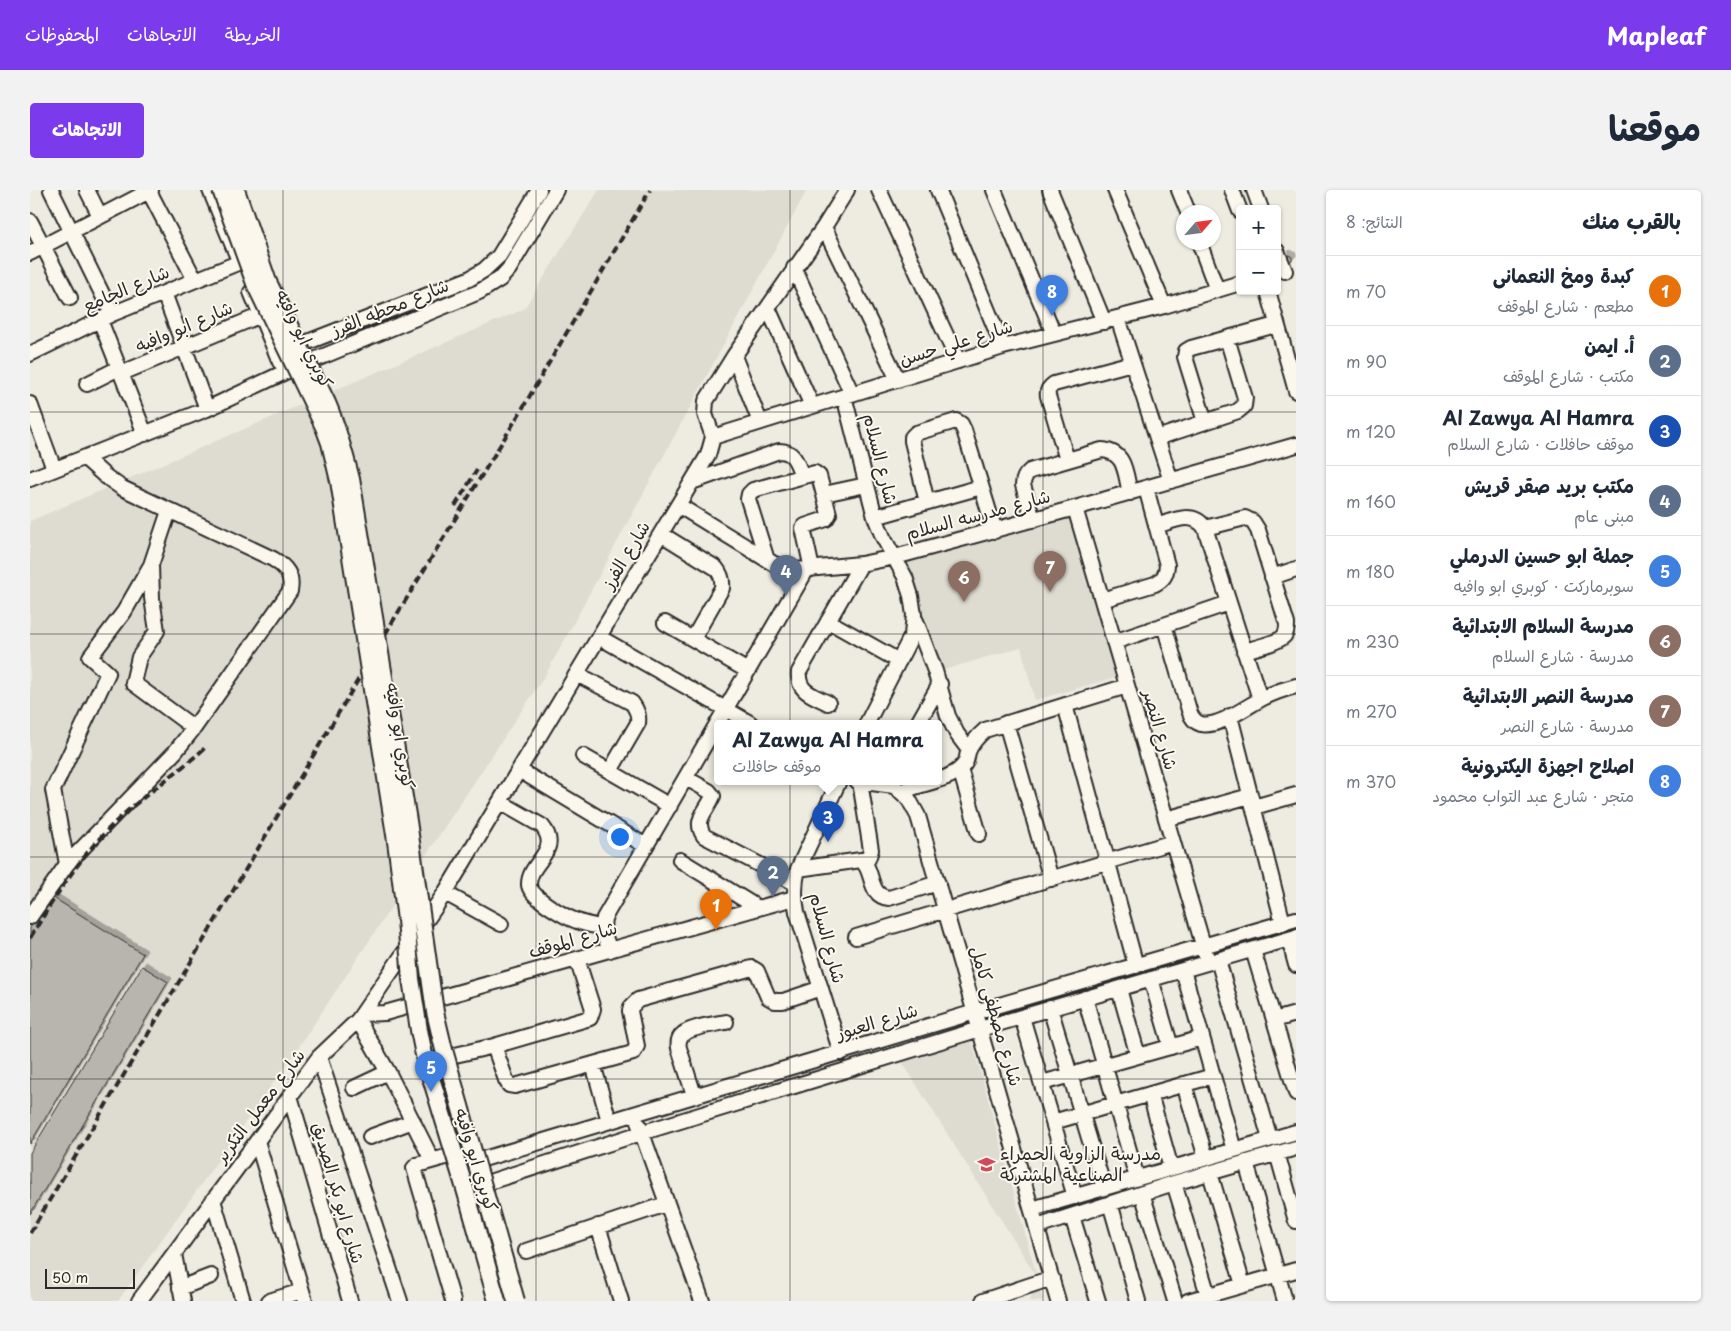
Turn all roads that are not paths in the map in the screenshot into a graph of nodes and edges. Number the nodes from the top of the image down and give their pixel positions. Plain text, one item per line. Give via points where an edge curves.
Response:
1 (51, 190) edge
2 (87, 190) edge
3 (150, 190) edge
4 (210, 190) edge
5 (222, 190) edge
6 (236, 190) edge
7 (539, 190) edge
8 (556, 190) edge
9 (847, 190) edge
10 (879, 190) edge
11 (938, 190) edge
12 (994, 190) edge
13 (1050, 190) edge
14 (1115, 190) edge
15 (1179, 190) edge
16 (1232, 190) edge
17 (1254, 190) edge
18 (129, 195) edge
19 (1185, 205) edge
20 (1238, 205) edge
21 (1260, 205) edge
22 (100, 216) junction
23 (30, 221) edge
24 (824, 227) junction
25 (72, 232) junction
26 (43, 246) junction
27 (1202, 250) edge
28 (30, 253) edge
29 (240, 262) junction
30 (794, 268) junction
31 (195, 280) junction
32 (1236, 284) edge
33 (1217, 290) junction
34 (164, 293) junction
35 (1269, 295) edge
36 (425, 296) junction
37 (70, 298) dead end
38 (1164, 306) junction
39 (768, 308) junction
40 (431, 312) junction
41 (261, 315) junction
42 (106, 317) junction
43 (1118, 318) junction
44 (1104, 322) junction
45 (1276, 325) junction
46 (1054, 334) junction
47 (1228, 338) junction
48 (1003, 347) junction
49 (185, 348) junction
50 (30, 354) edge
51 (276, 354) junction
52 (734, 356) junction
53 (958, 361) junction
54 (1132, 363) junction
55 (120, 370) junction
56 (285, 372) junction
57 (898, 380) junction
58 (87, 384) dead end
59 (1296, 391) edge
60 (848, 395) junction
61 (30, 404) edge
62 (812, 406) junction
63 (207, 409) junction
64 (760, 422) junction
65 (1205, 422) junction
66 (145, 434) junction
67 (713, 437) junction
68 (1157, 438) junction
69 (1296, 445) edge
70 (85, 458) junction
71 (1067, 460) junction
72 (54, 469) junction
73 (802, 476) junction
74 (30, 479) edge
75 (1171, 481) junction
76 (692, 482) junction
77 (866, 485) junction
78 (981, 487) junction
79 (1146, 488) junction
80 (1130, 493) junction
81 (824, 494) junction
82 (928, 502) junction
83 (678, 505) junction
84 (1075, 508) junction
85 (169, 511) junction
86 (875, 517) junction
87 (1033, 520) junction
88 (1156, 526) junction
89 (1205, 528) junction
90 (994, 531) junction
91 (661, 534) junction
92 (895, 557) junction
93 (767, 560) junction
94 (861, 564) junction
95 (151, 565) junction
96 (809, 569) junction
97 (1296, 569) edge
98 (1272, 576) junction
99 (1102, 600) junction
100 (1229, 603) junction
101 (914, 615) junction
102 (828, 621) junction
103 (665, 623) dead end
104 (1164, 625) junction
105 (599, 637) junction
106 (693, 639) junction
107 (1114, 642) junction
108 (1244, 651) junction
109 (899, 662) junction
110 (748, 671) junction
111 (577, 674) junction
112 (940, 684) junction
113 (1127, 686) junction
114 (1296, 686) edge
115 (1260, 699) junction
116 (828, 703) dead end
117 (1065, 705) junction
118 (726, 709) junction
119 (1230, 716) junction
120 (720, 720) edge
121 (745, 720) edge
122 (870, 720) edge
123 (920, 720) edge
124 (1006, 724) junction
125 (194, 728) junction
126 (714, 730) edge
127 (969, 750) junction
128 (583, 756) dead end
129 (960, 769) junction
130 (519, 770) junction
131 (610, 771) junction
132 (686, 778) junction
133 (942, 778) edge
134 (836, 785) edge
135 (860, 785) edge
136 (891, 785) edge
137 (920, 785) edge
138 (901, 791) junction
139 (1296, 795) edge
140 (500, 802) junction
141 (1252, 802) junction
142 (670, 806) junction
143 (1166, 820) junction
144 (979, 834) dead end
145 (1173, 842) junction
146 (646, 846) junction
147 (680, 860) dead end
148 (864, 862) junction
149 (1108, 862) junction
150 (67, 864) junction
151 (798, 869) junction
152 (1051, 879) junction
153 (794, 883) junction
154 (938, 883) junction
155 (445, 893) junction
156 (794, 898) junction
157 (758, 908) junction
158 (946, 910) junction
159 (30, 917) edge
160 (1290, 921) edge
161 (502, 924) dead end
162 (603, 928) junction
163 (414, 937) junction
164 (856, 937) dead end
165 (1292, 938) edge
166 (1204, 946) junction
167 (610, 950) junction
168 (1253, 950) junction
169 (577, 959) junction
170 (1213, 962) junction
171 (1296, 965) edge
172 (1136, 966) junction
173 (1183, 970) junction
174 (1151, 979) junction
175 (821, 988) junction
176 (1119, 989) junction
177 (1085, 998) junction
178 (424, 1002) junction
179 (1050, 1008) junction
180 (975, 1012) junction
181 (1296, 1014) edge
182 (360, 1017) junction
183 (1022, 1017) junction
184 (1274, 1020) junction
185 (726, 1022) dead end
186 (980, 1029) junction
187 (1202, 1038) junction
188 (494, 1046) junction
189 (1171, 1047) junction
190 (841, 1053) junction
191 (1290, 1053) edge
192 (1138, 1056) junction
193 (319, 1057) junction
194 (438, 1059) junction
195 (594, 1064) junction
196 (1105, 1065) junction
197 (388, 1072) junction
198 (1070, 1075) junction
199 (1213, 1076) junction
200 (1042, 1083) junction
201 (1184, 1084) junction
202 (354, 1088) dead end
203 (1296, 1093) edge
204 (1150, 1094) junction
205 (694, 1095) junction
206 (290, 1096) junction
207 (1116, 1104) junction
208 (634, 1113) junction
209 (1082, 1114) junction
210 (413, 1121) junction
211 (609, 1121) junction
212 (1053, 1122) junction
213 (1296, 1132) edge
214 (641, 1133) junction
215 (370, 1137) dead end
216 (1270, 1139) junction
217 (257, 1141) junction
218 (1296, 1148) edge
219 (1234, 1150) junction
220 (1277, 1154) junction
221 (468, 1157) junction
222 (1206, 1158) junction
223 (432, 1160) junction
224 (1246, 1162) junction
225 (1171, 1168) junction
226 (1210, 1172) junction
227 (1137, 1178) junction
228 (1174, 1183) junction
229 (477, 1186) junction
230 (1104, 1188) junction
231 (1142, 1193) junction
232 (1075, 1197) junction
233 (213, 1200) junction
234 (1110, 1203) junction
235 (666, 1204) junction
236 (1032, 1209) junction
237 (1072, 1216) junction
238 (1296, 1221) edge
239 (598, 1226) junction
240 (1037, 1227) junction
241 (526, 1251) dead end
242 (174, 1254) junction
243 (1296, 1270) edge
244 (211, 1276) dead end
245 (1277, 1276) junction
246 (1052, 1278) junction
247 (1243, 1285) junction
248 (182, 1294) edge
249 (304, 1296) edge
250 (1208, 1296) junction
251 (139, 1301) edge
252 (243, 1301) edge
253 (269, 1301) edge
254 (350, 1301) edge
255 (400, 1301) edge
256 (453, 1301) edge
257 (497, 1301) edge
258 (508, 1301) edge
259 (516, 1301) edge
260 (621, 1301) edge
261 (702, 1301) edge
262 (983, 1301) edge
263 (1058, 1301) edge
264 (1098, 1301) edge
265 (1138, 1301) edge
266 (1175, 1301) edge
267 (1188, 1301) edge
268 (1284, 1301) edge

1 - 25 street
2 - 22 street
3 - 18 street
3 - 31 street
4 - 29 street
5 - 257 main road, كوبري ابو وافيه, bridge via 256,286 324,427 336,468 396,841 419,1030
6 - 259 main road, كوبري ابو وافيه, bridge via 268,282 335,422 351,479 408,821 435,1012
7 - 36 street, شارع محطه الفرز via 506,247 493,262 469,279
8 - 40 street, شارع محطه الفرز via 500,279 479,292
9 - 24 street
10 - 53 street
11 - 48 street
12 - 46 street
13 - 44 street
14 - 38 street
15 - 19 street
16 - 20 street
17 - 21 street
18 - 22 street
22 - 25 street
23 - 26 street
24 - 30 street
24 - 57 street
25 - 26 street
25 - 42 street
26 - 28 street
26 - 37 street
27 - 33 street
29 - 31 street, شارع الجامع
29 - 41 street
30 - 39 street
30 - 60 street, شارع السلام
31 - 34 street, شارع الجامع
32 - 33 street, شارع علي حسن
33 - 38 street, شارع علي حسن
34 - 42 street, شارع الجامع
34 - 49 street
35 - 45 street
36 - 40 street
36 - 51 street, شارع محطه الفرز
38 - 43 street, شارع علي حسن
39 - 52 street
39 - 62 street
40 - 56 street, شارع محطه الفرز
41 - 49 street, شارع ابو وافيه
41 - 51 street
42 - 50 street, شارع الجامع
42 - 55 street
43 - 44 street, شارع علي حسن
43 - 54 street
44 - 46 street, شارع علي حسن
45 - 47 street
45 - 59 street
46 - 48 street, شارع علي حسن
47 - 65 street via 1246,402 1238,411
47 - 65 street via 1188,349 1185,354
48 - 53 street, شارع علي حسن
49 - 55 street, شارع ابو وافيه
49 - 63 street
51 - 56 street
52 - 64 street
52 - 67 street via 706,401 705,414
53 - 57 street, شارع علي حسن
54 - 68 street
54 - 71 street via 1050,387 1048,396
55 - 58 street, شارع ابو وافيه
55 - 66 street
56 - 63 street, شارع محطه الفرز
57 - 60 street, شارع علي حسن
60 - 62 street, شارع علي حسن
60 - 77 street, شارع السلام
61 - 72 street
62 - 64 street, شارع علي حسن
63 - 66 street, شارع محطه الفرز
64 - 67 street, شارع علي حسن
65 - 68 street
66 - 70 street, شارع محطه الفرز
67 - 76 street, شارع الفرز via 708,455
68 - 75 street
69 - 75 street, شارع مدرسه السلام
70 - 72 street, شارع محطه الفرز
70 - 85 street via 122,488
71 - 80 street via 1110,450 1123,463
71 - 87 street via 1026,474 1023,486
72 - 74 street, شارع محطه الفرز
73 - 76 street via 796,458 780,451
73 - 81 street via 817,474
73 - 93 street via 753,490 749,494
75 - 79 street, شارع مدرسه السلام
76 - 83 street, شارع الفرز
77 - 81 street
77 - 86 street, شارع السلام
78 - 82 street
78 - 82 street via 964,430 961,424 951,422 912,437
78 - 90 street
79 - 80 street, شارع مدرسه السلام
79 - 88 street
80 - 84 street, شارع مدرسه السلام
81 - 96 street via 828,517 803,528
82 - 86 street
83 - 91 street, شارع الفرز
83 - 93 street, شارع مدرسه السلام
84 - 87 street, شارع مدرسه السلام
84 - 99 street, شارع النصر
85 - 95 street
85 - 125 street via 273,558 290,574 290,591
86 - 92 street, شارع السلام
87 - 90 street, شارع مدرسه السلام
88 - 89 street via 1188,517 1195,518
88 - 99 street via 1167,565 1162,580
89 - 98 street via 1245,518 1253,522
89 - 100 street
90 - 92 street, شارع مدرسه السلام
91 - 105 street, شارع الفرز
91 - 106 street via 716,568 723,580 722,588
92 - 94 street, شارع مدرسه السلام
92 - 101 street, شارع السلام via 905,577
93 - 96 street, شارع مدرسه السلام via 784,568
94 - 96 street, شارع مدرسه السلام
94 - 102 street
95 - 125 street via 157,631 139,657 133,683
95 - 150 street via 124,612 90,657 108,673 53,790
96 - 110 street
97 - 98 street
98 - 108 street via 1287,630 1278,640
99 - 107 street, شارع النصر
100 - 104 street
100 - 108 street
101 - 109 street, شارع السلام via 912,635
101 - 112 street
102 - 109 street
102 - 116 street via 799,672 798,680 802,688
103 - 106 street
104 - 107 street
104 - 119 street via 1192,718 1199,724 1208,724
105 - 111 street, شارع الفرز
105 - 118 street
106 - 110 street
107 - 113 street, شارع النصر
108 - 115 street
109 - 122 street, شارع السلام
110 - 118 street
111 - 130 street, شارع الفرز
111 - 131 street via 632,703 639,716
112 - 123 street
112 - 127 street via 948,716
113 - 117 street
113 - 143 street, شارع النصر
114 - 115 street
115 - 119 street
117 - 124 street
117 - 149 street
118 - 120 street
118 - 121 street
119 - 141 street
124 - 127 street via 985,730
124 - 152 street
125 - 150 street
126 - 132 street
127 - 129 street via 966,763
128 - 131 street
129 - 133 street
129 - 144 street
130 - 140 street, شارع الفرز
130 - 146 street
131 - 142 street
132 - 142 street
132 - 153 street via 713,796 699,820 704,836
134 - 151 street, شارع السلام
135 - 148 street via 871,850
136 - 138 street
137 - 138 street
138 - 154 street, شارع مصطفى كامل via 918,816
139 - 141 street
140 - 155 street, شارع الفرز
140 - 162 street via 547,832 549,846 530,877 531,892 574,920
141 - 143 street
141 - 160 street
142 - 146 street
143 - 145 street, شارع النصر
145 - 149 street
145 - 166 street, شارع النصر
146 - 162 street via 604,918
147 - 157 street
148 - 151 street via 857,859
148 - 154 street via 874,889 884,897
149 - 152 street
149 - 172 street
150 - 159 street
151 - 153 street, شارع السلام
152 - 158 street
153 - 156 street, شارع السلام
154 - 158 street, شارع مصطفى كامل
155 - 161 street
155 - 163 street, شارع الفرز
156 - 157 street, شارع الموقف
156 - 175 street, شارع السلام
157 - 167 street, شارع الموقف
158 - 164 street
158 - 180 street, شارع مصطفى كامل
160 - 166 street, شارع العبور
162 - 167 street
163 - 178 main road
163 - 182 street, شارع معمل التكرير
165 - 168 street
165 - 171 street
166 - 170 street, شارع النصر
166 - 172 street, شارع العبور
167 - 169 street, شارع الموقف
168 - 170 street
168 - 184 street
169 - 178 street, شارع الموقف
169 - 188 street via 593,1009 590,1018
170 - 173 street
170 - 216 street, شارع النصر
172 - 180 street, شارع العبور
173 - 174 street
173 - 187 street
174 - 176 street
174 - 189 street
175 - 190 street, شارع السلام
175 - 195 street via 775,1001 768,997 758,971 752,968 638,1000 630,1011 636,1050 630,1055
176 - 177 street
176 - 192 street
177 - 179 street
177 - 196 street
178 - 182 street, شارع الموقف
178 - 194 main road
179 - 183 street
179 - 198 street
180 - 186 street, شارع مصطفى كامل
180 - 190 street, شارع العبور
181 - 184 street
182 - 193 street, شارع معمل التكرير
182 - 197 street
183 - 186 street
183 - 200 street
184 - 191 street
185 - 205 street via 688,1030 678,1041
186 - 214 street
186 - 236 street, شارع مصطفى كامل
187 - 189 street
187 - 199 street
188 - 194 street
188 - 195 street via 509,1085
189 - 192 street
190 - 205 street, شارع العبور
191 - 203 street
192 - 196 street
193 - 206 street, شارع معمل التكرير
193 - 255 street
194 - 221 main road
195 - 211 street
196 - 198 street
196 - 207 street
197 - 202 street
197 - 210 street
198 - 200 street
198 - 209 street
199 - 201 street
199 - 219 street
200 - 212 street
201 - 204 street
201 - 222 street
204 - 207 street
204 - 225 street
205 - 208 street, شارع العبور
206 - 217 street, شارع معمل التكرير
206 - 254 street, شارع ابو بكر الصديق
207 - 209 street
207 - 227 street
208 - 211 street, شارع العبور
208 - 214 street
209 - 212 street
209 - 230 street
210 - 215 street
210 - 223 street
211 - 221 street, شارع العبور
212 - 232 street
213 - 216 street
214 - 229 street
214 - 235 street
216 - 219 street
217 - 233 street, شارع معمل التكرير
217 - 249 street
218 - 220 street
219 - 222 street
220 - 224 street
220 - 238 street
221 - 223 street, شارع العبور
221 - 229 main road
222 - 225 street
223 - 256 street via 416,1165 415,1170
224 - 226 street
224 - 245 street
225 - 227 street
226 - 228 street
226 - 247 street
227 - 230 street
228 - 231 street
228 - 250 street
229 - 258 main road
230 - 232 street
231 - 234 street
231 - 266 street
232 - 236 street
233 - 242 street, شارع معمل التكرير
233 - 252 street
234 - 237 street
234 - 265 street
235 - 239 street
235 - 261 street
236 - 240 street, شارع مصطفى كامل
237 - 240 street
237 - 264 street
239 - 241 street
239 - 260 street
240 - 246 street, شارع مصطفى كامل
242 - 248 street
242 - 251 street, شارع معمل التكرير
243 - 245 street
244 - 248 street
245 - 247 street
245 - 268 street
246 - 262 street
246 - 263 street, شارع مصطفى كامل
247 - 250 street
249 - 253 street
250 - 267 street

